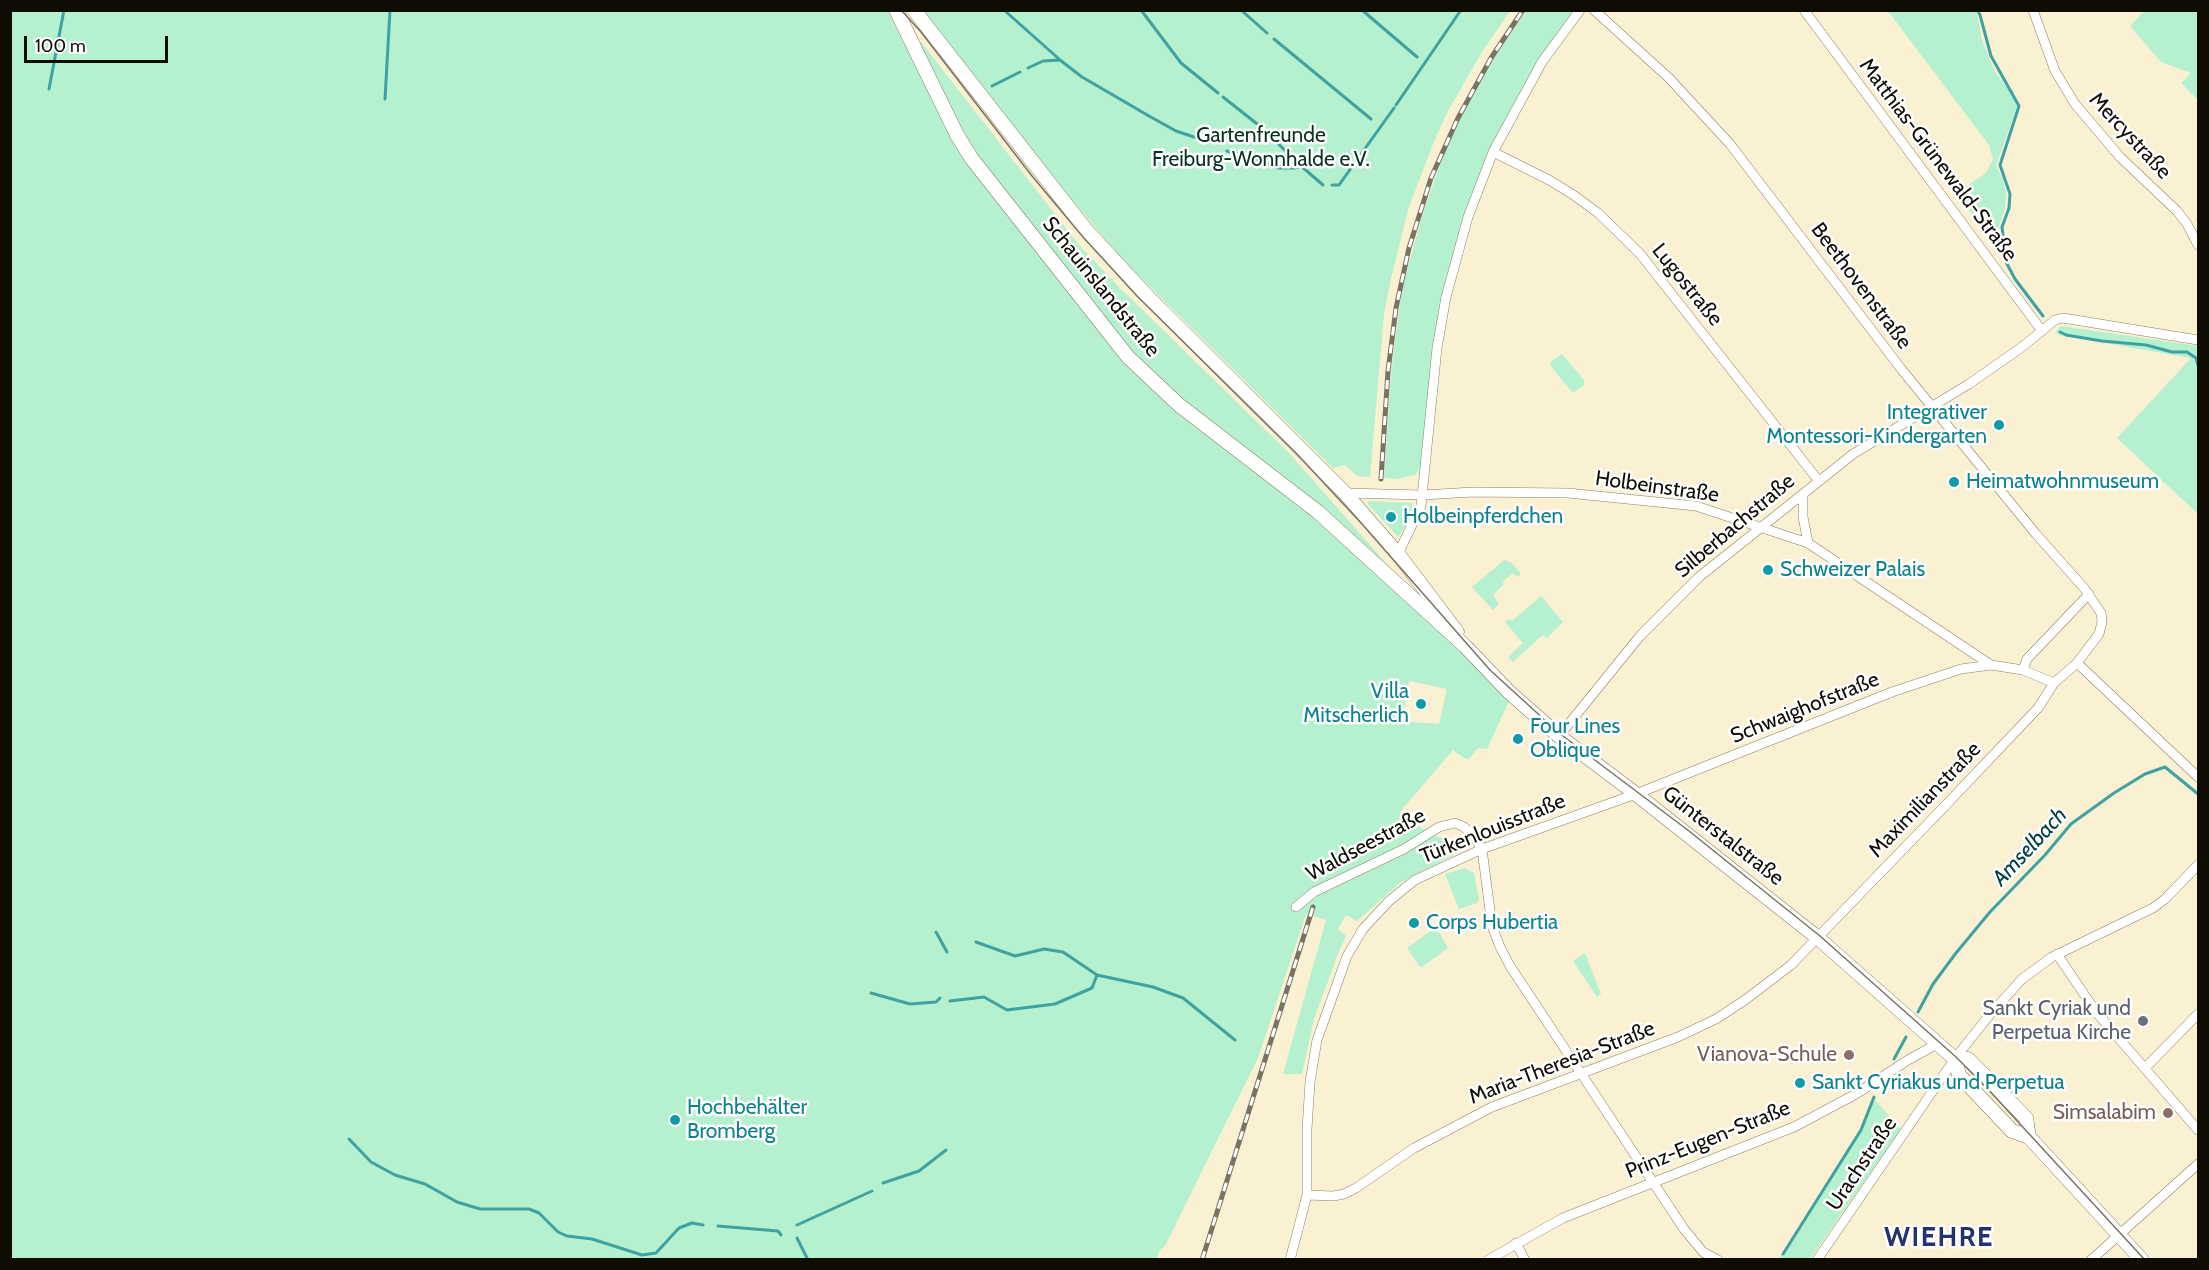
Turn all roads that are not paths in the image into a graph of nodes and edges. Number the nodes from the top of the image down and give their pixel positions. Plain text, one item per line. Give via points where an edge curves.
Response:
1 (896, 10) edge
2 (914, 10) edge
3 (1580, 10) edge
4 (1594, 10) edge
5 (1804, 10) edge
6 (2034, 10) edge
7 (936, 38) junction
8 (911, 42) junction
9 (1493, 152) junction
10 (2199, 245) edge
11 (2044, 329) junction
12 (2199, 340) edge
13 (1932, 406) junction
14 (1818, 480) junction
15 (1345, 493) junction
16 (1803, 494) junction
17 (1423, 495) junction
18 (1761, 527) junction
19 (1809, 543) junction
20 (1398, 554) junction
21 (2089, 594) junction
22 (1420, 606) joint
23 (1465, 646) junction
24 (2078, 663) junction
25 (1991, 665) junction
26 (2024, 670) junction
27 (2054, 683) junction
28 (1559, 736) junction
29 (2199, 777) edge
30 (1636, 794) junction
31 (1482, 849) junction
32 (2199, 865) edge
33 (1296, 907) dead end
34 (1818, 938) junction
35 (2057, 954) junction
36 (2199, 1014) edge
37 (1937, 1044) junction
38 (1955, 1059) junction
39 (2145, 1068) junction
40 (1580, 1073) junction
41 (2199, 1130) edge
42 (2199, 1164) edge
43 (1653, 1182) junction
44 (1307, 1195) junction
45 (2118, 1234) junction
46 (1516, 1243) junction
47 (1290, 1260) edge
48 (1488, 1260) edge
49 (1525, 1260) edge
50 (1718, 1260) edge
51 (1818, 1260) edge
52 (2091, 1260) edge
53 (2142, 1260) edge

1 - 8 main road, Schauinslandstraße
2 - 7 main road, Schauinslandstraße
3 - 9 street via 1542,62
4 - 13 street, Beethovenstraße via 1662,71 1715,126
5 - 11 street, Matthias-Grünewald-Straße
6 - 10 street, Mercystraße via 2055,71 2075,104 2120,157 2177,211
7 - 8 main road via 921,33
7 - 15 main road, Schauinslandstraße via 1088,231 1149,298
8 - 22 main road, Schauinslandstraße via 972,159 1128,357 1179,405 1318,512
9 - 14 street, Lugostraße via 1575,196 1641,255
9 - 17 street via 1468,217 1446,297 1437,348
11 - 12 street, Silberbachstraße via 2063,318
11 - 13 street, Silberbachstraße
13 - 14 street, Silberbachstraße
13 - 21 street, Beethovenstraße
14 - 16 street, Silberbachstraße
15 - 17 street, Holbeinstraße
15 - 20 main road, Günterstalstraße
16 - 18 street, Silberbachstraße
16 - 19 street
17 - 18 street, Holbeinstraße via 1601,495 1696,506
17 - 20 street
18 - 19 street, Holbeinstraße
18 - 28 street, Silberbachstraße via 1699,577 1640,636
19 - 25 street, Holbeinstraße
20 - 23 main road, Günterstalstraße
21 - 24 street, Beethovenstraße via 2102,622 2095,641
21 - 26 street via 2027,659
22 - 23 main road, Günterstalstraße
23 - 28 main road, Günterstalstraße
24 - 27 street, Maximilianstraße
24 - 29 street
25 - 26 street, Holbeinstraße
25 - 30 street, Schwaighofstraße via 1961,669 1892,692
26 - 27 street, Holbeinstraße
27 - 34 street, Maximilianstraße via 2038,708
28 - 30 main road, Günterstalstraße
30 - 31 street, Türkenlouisstraße
30 - 34 main road, Günterstalstraße
31 - 33 street, Waldseestraße via 1464,827 1447,824 1314,892
31 - 40 street via 1492,926 1500,947
31 - 44 street, Türkenlouisstraße via 1404,889 1374,916 1351,950 1317,1040 1310,1082
32 - 35 street, Urachstraße via 2153,908
34 - 37 main road, Günterstalstraße
34 - 40 street, Maria-Theresia-Straße via 1791,965 1716,1019
35 - 38 street, Urachstraße via 2022,979
35 - 39 street via 2096,1012
36 - 39 street
37 - 38 main road, Günterstalstraße
37 - 43 street, Prinz-Eugen-Straße via 1802,1123
38 - 45 main road, Günterstalstraße via 1968,1059 2026,1118 2029,1137
38 - 51 street, Urachstraße
39 - 41 street
40 - 43 street
40 - 44 street, Maria-Theresia-Straße via 1492,1107 1414,1148 1344,1194
42 - 45 street
43 - 46 street, Prinz-Eugen-Straße via 1563,1218
43 - 50 street via 1693,1241
44 - 47 street, Türkenlouisstraße
45 - 52 street
45 - 53 main road, Günterstalstraße
46 - 48 street, Prinz-Eugen-Straße
46 - 49 street

